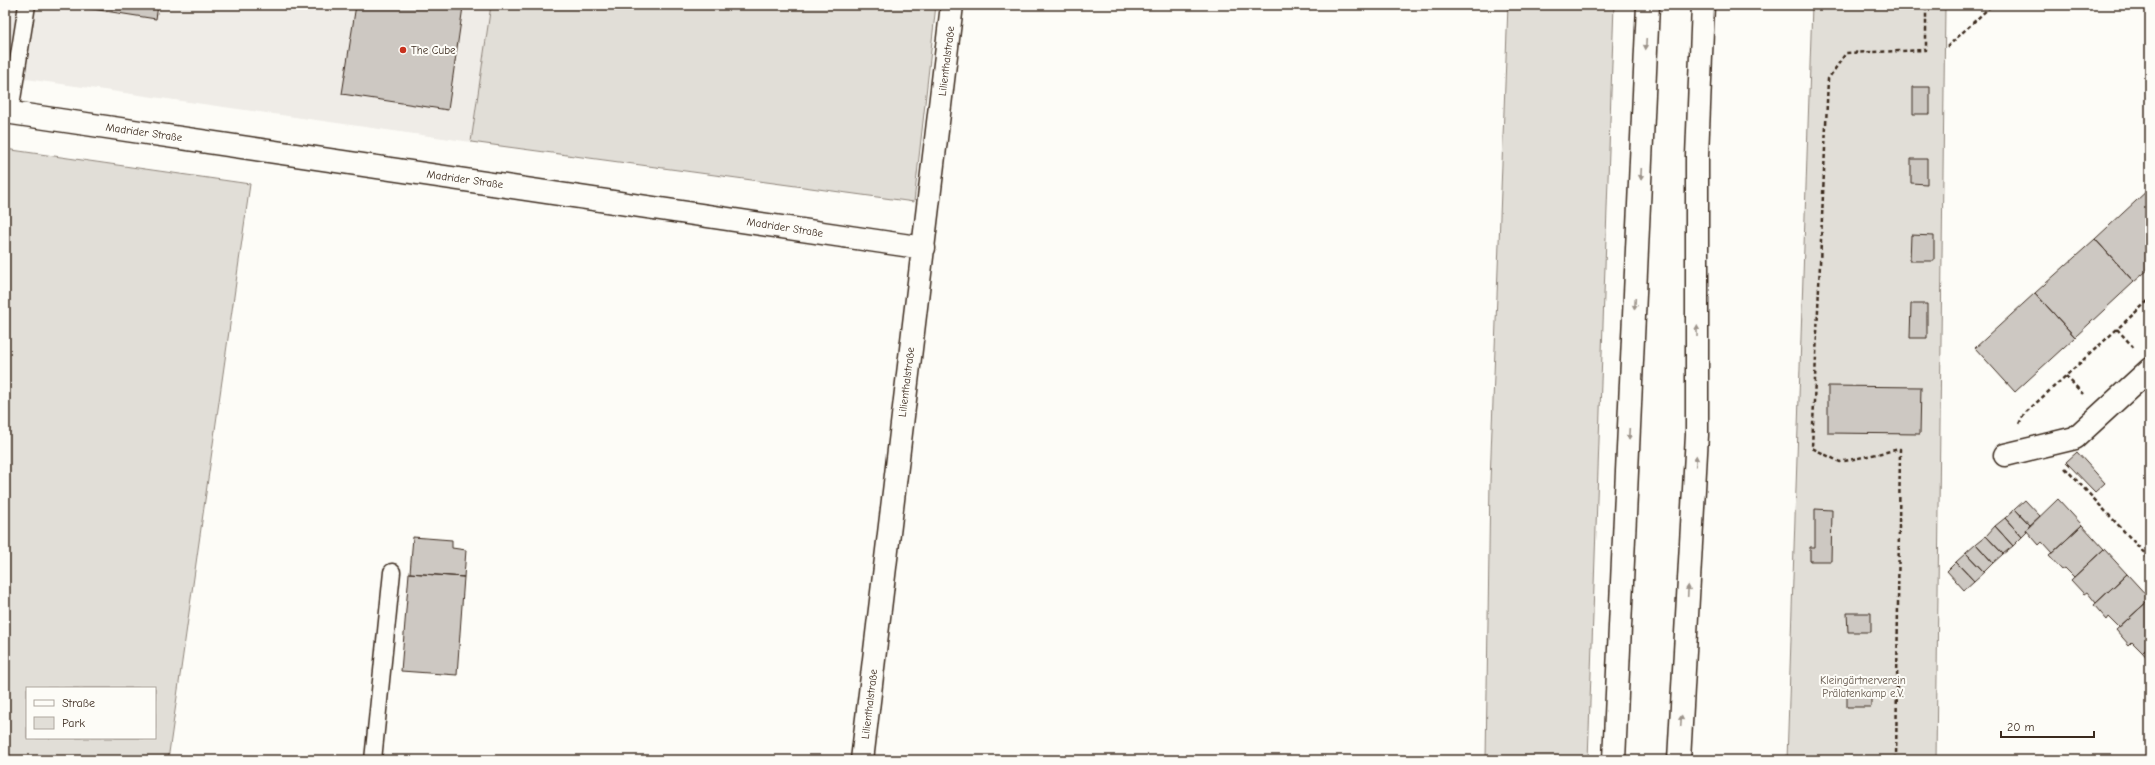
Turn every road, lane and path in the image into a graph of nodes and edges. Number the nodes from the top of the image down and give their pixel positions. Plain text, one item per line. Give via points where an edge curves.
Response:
1 (27, 5) edge
2 (952, 5) edge
3 (1648, 5) edge
4 (1704, 5) edge
5 (1926, 5) edge
6 (1992, 5) edge
7 (1947, 47) dead end
8 (8, 112) edge
9 (924, 248) junction
10 (2150, 299) edge
11 (2150, 369) edge
12 (2051, 444) junction
13 (2005, 455) joint
14 (2150, 559) edge
15 (392, 572) dead end
16 (373, 760) edge
17 (862, 760) edge
18 (1614, 760) edge
19 (1679, 760) edge
20 (1896, 760) edge

1 - 8 lane
2 - 9 main road, Lilienthalstraße
3 -> 18 main road
19 -> 4 main road via 1697,435 1698,156
5 - 20 path via 1926,50 1846,53 1828,79 1812,448 1840,462 1900,449
6 - 7 path
8 - 9 main road, Madrider Straße
9 - 17 main road, Lilienthalstraße
10 - 13 path via 2024,414
11 - 12 main road via 2075,438
12 - 13 main road
12 - 14 path via 2062,465
15 - 16 lane

